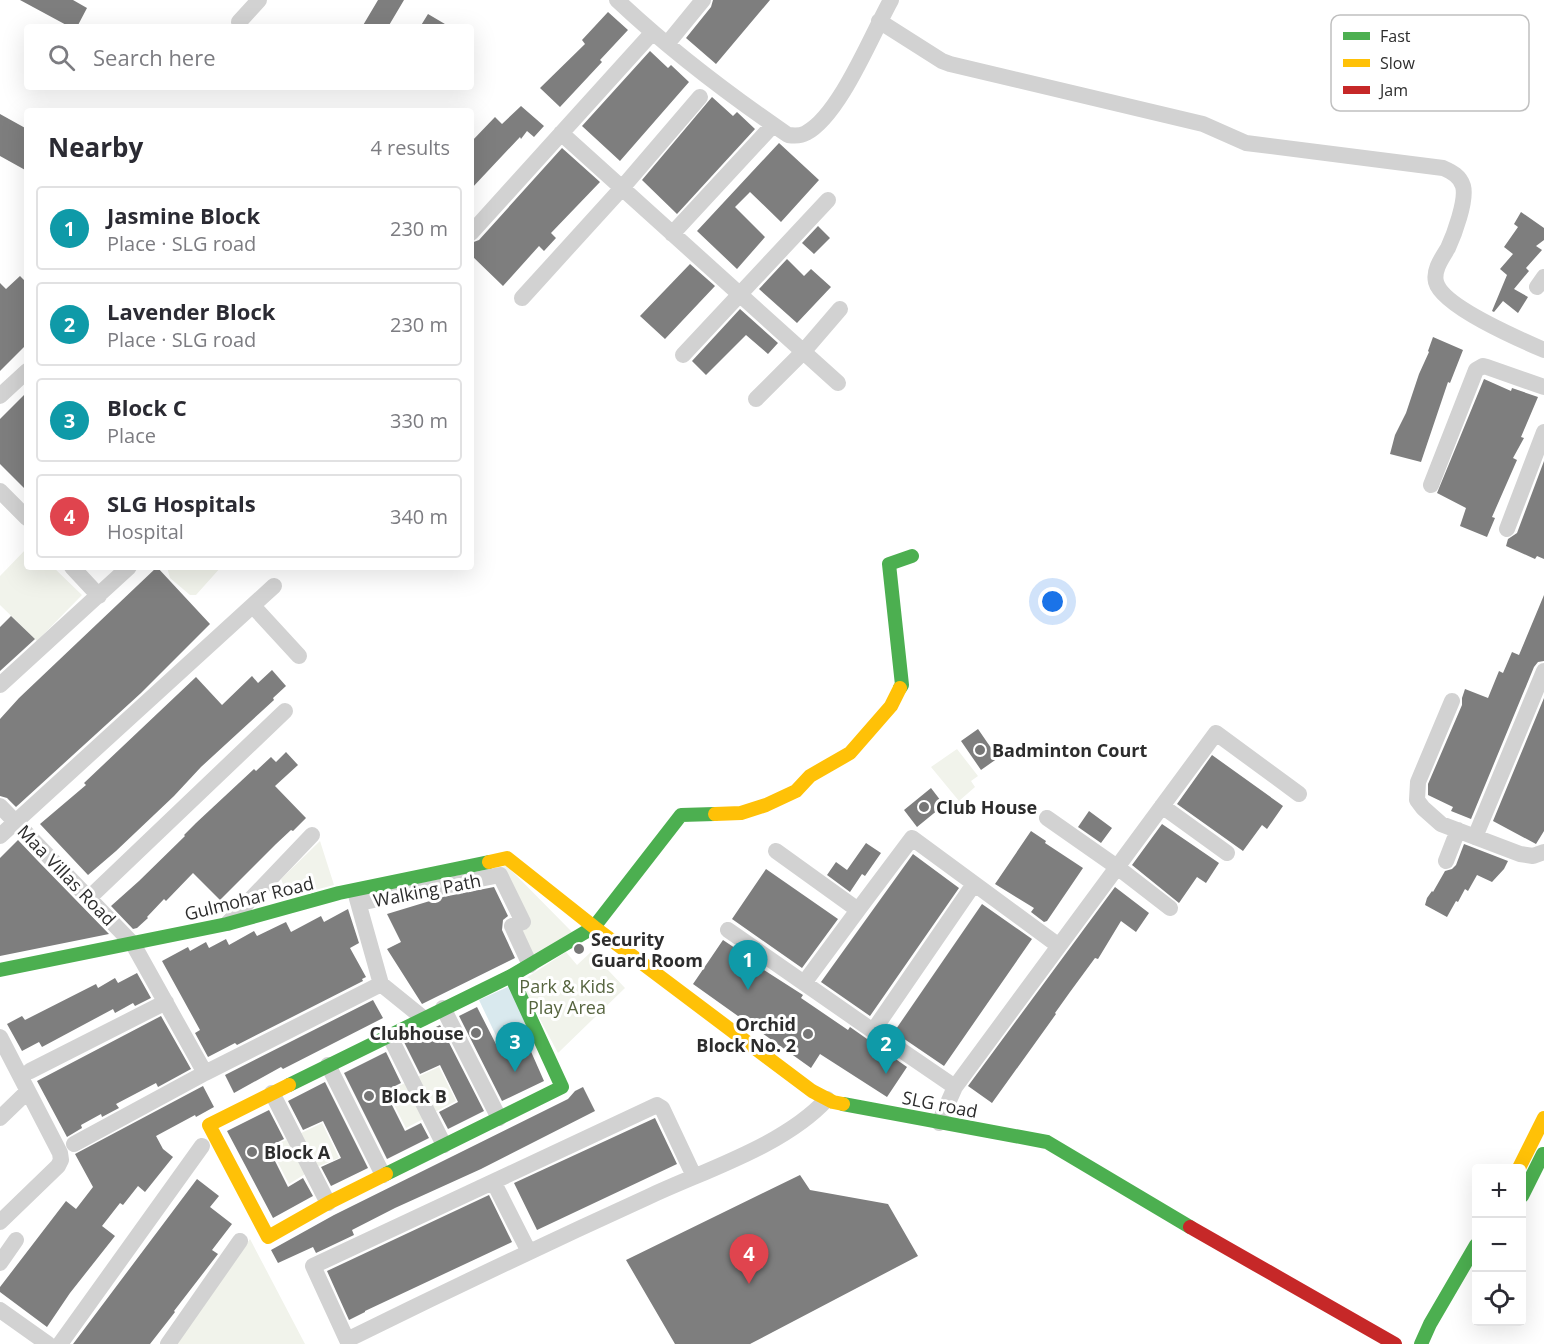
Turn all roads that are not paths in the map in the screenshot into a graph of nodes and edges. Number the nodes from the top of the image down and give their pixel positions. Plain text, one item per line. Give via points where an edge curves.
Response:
1 (259, 0) edge
2 (616, 0) edge
3 (703, 0) edge
4 (891, 0) edge
5 (879, 21) junction
6 (239, 22) dead end
7 (652, 33) junction
8 (667, 44) junction
9 (700, 97) dead end
10 (773, 125) junction
11 (561, 133) junction
12 (622, 188) junction
13 (828, 200) dead end
14 (474, 230) edge
15 (672, 234) junction
16 (740, 295) junction
17 (522, 298) dead end
18 (840, 309) dead end
19 (1544, 350) edge
20 (803, 352) junction
21 (683, 355) dead end
22 (24, 374) edge
23 (838, 383) dead end
24 (1544, 387) edge
25 (0, 396) edge
26 (756, 399) dead end
27 (1544, 432) edge
28 (1431, 485) dead end
29 (0, 491) edge
30 (24, 515) edge
31 (1507, 529) dead end
32 (912, 556) dead end
33 (75, 570) edge
34 (126, 570) edge
35 (274, 586) dead end
36 (99, 596) junction
37 (253, 606) junction
38 (298, 656) dead end
39 (1544, 671) edge
40 (0, 685) edge
41 (1452, 701) dead end
42 (285, 711) dead end
43 (1299, 794) dead end
44 (0, 806) edge
45 (1162, 806) junction
46 (19, 817) junction
47 (1047, 818) dead end
48 (1458, 830) junction
49 (312, 835) dead end
50 (0, 836) edge
51 (1475, 837) junction
52 (776, 852) dead end
53 (1544, 852) edge
54 (1227, 853) dead end
55 (507, 858) joint
56 (1446, 861) dead end
57 (1117, 867) junction
58 (974, 884) junction
59 (357, 897) junction
60 (89, 898) junction
61 (1170, 908) dead end
62 (858, 910) junction
63 (227, 924) junction
64 (594, 927) junction
65 (728, 930) dead end
66 (133, 944) junction
67 (1059, 946) junction
68 (530, 964) junction
69 (0, 970) edge
70 (511, 976) junction
71 (804, 983) junction
72 (381, 984) junction
73 (166, 1002) junction
74 (443, 1008) junction
75 (423, 1018) junction
76 (873, 1031) junction
77 (389, 1035) junction
78 (0, 1036) edge
79 (328, 1065) junction
80 (30, 1071) dead end
81 (205, 1073) junction
82 (955, 1087) junction
83 (28, 1090) junction
84 (272, 1093) junction
85 (826, 1099) junction
86 (0, 1118) edge
87 (499, 1118) junction
88 (1544, 1118) edge
89 (939, 1123) junction
90 (74, 1144) dead end
91 (444, 1145) junction
92 (202, 1146) dead end
93 (1544, 1151) edge
94 (1521, 1164) edge
95 (383, 1176) junction
96 (694, 1176) junction
97 (494, 1183) junction
98 (1526, 1186) edge
99 (328, 1203) junction
100 (0, 1222) edge
101 (16, 1240) dead end
102 (240, 1241) dead end
103 (529, 1252) junction
104 (1472, 1252) edge
105 (0, 1263) edge
106 (1474, 1272) edge
107 (0, 1310) edge
108 (48, 1344) edge
109 (60, 1344) edge
110 (168, 1344) edge
111 (1395, 1344) edge
112 (1421, 1344) edge
113 (1433, 1344) edge

1 - 6 street
2 - 7 street
3 - 8 street
4 - 5 street
5 - 10 street via 832,109 809,132 788,135
5 - 19 street via 950,64 1203,124 1246,143 1443,168 1456,175 1464,198 1449,246 1437,268 1436,282 1444,296 1494,327
7 - 8 street
7 - 11 street
8 - 10 street
9 - 12 street
10 - 15 street
11 - 12 street
11 - 14 street
12 - 15 street
12 - 17 street
13 - 16 street
15 - 16 street
16 - 20 street
16 - 21 street
18 - 20 street
20 - 23 street
20 - 26 street
22 - 25 street
24 - 28 street via 1487,367 1476,370
27 - 31 street
29 - 30 street
32 - 64 street via 889,564 902,685 891,706 850,753 810,776 796,791 741,813 681,815
33 - 36 street
34 - 36 street
35 - 37 street
36 - 40 street
37 - 38 street
37 - 46 street
39 - 51 street
41 - 48 street via 1418,782 1417,800 1441,824
42 - 60 street
43 - 45 street via 1215,733
44 - 46 street, Maa Villas Road
45 - 54 street
45 - 57 street
46 - 50 street
46 - 60 street, Maa Villas Road
47 - 57 street
48 - 51 street
48 - 56 street
49 - 63 street
51 - 53 street via 1527,856
52 - 62 street
55 - 59 street, Gulmohar Road
55 - 64 street, SLG road
57 - 61 street
57 - 67 street
58 - 62 street via 912,838
58 - 67 street
58 - 76 street
59 - 63 street, Gulmohar Road
59 - 68 street, Walking Path via 500,875 523,922 512,926
59 - 72 street, Walking Path
60 - 66 street, Maa Villas Road
62 - 71 street
63 - 66 street, Gulmohar Road
64 - 68 street
64 - 85 street, SLG road
65 - 71 street
66 - 69 street, Gulmohar Road
66 - 73 street, Maa Villas Road
67 - 82 street
68 - 70 street
70 - 74 street
70 - 87 street via 562,1087
71 - 76 street
72 - 75 street
72 - 81 street
73 - 80 street
73 - 81 street, Maa Villas Road
74 - 75 street
74 - 87 street
75 - 77 street
76 - 82 street
77 - 79 street
77 - 91 street
78 - 83 street
79 - 84 street
79 - 95 street
81 - 90 street
82 - 89 street
83 - 86 street
83 - 100 street via 61,1160
84 - 99 street
84 - 99 street via 209,1125 268,1237
85 - 89 street, SLG road
85 - 96 street via 805,1120 752,1151
87 - 91 street
88 - 94 street
89 - 111 street, SLG road via 1047,1143
91 - 95 street
92 - 109 street
93 - 98 street
95 - 99 street
96 - 97 street via 662,1108 657,1105
96 - 103 street
97 - 103 street
97 - 103 street via 313,1266 347,1340
101 - 105 street
102 - 110 street
104 - 112 street
106 - 113 street
107 - 108 street

